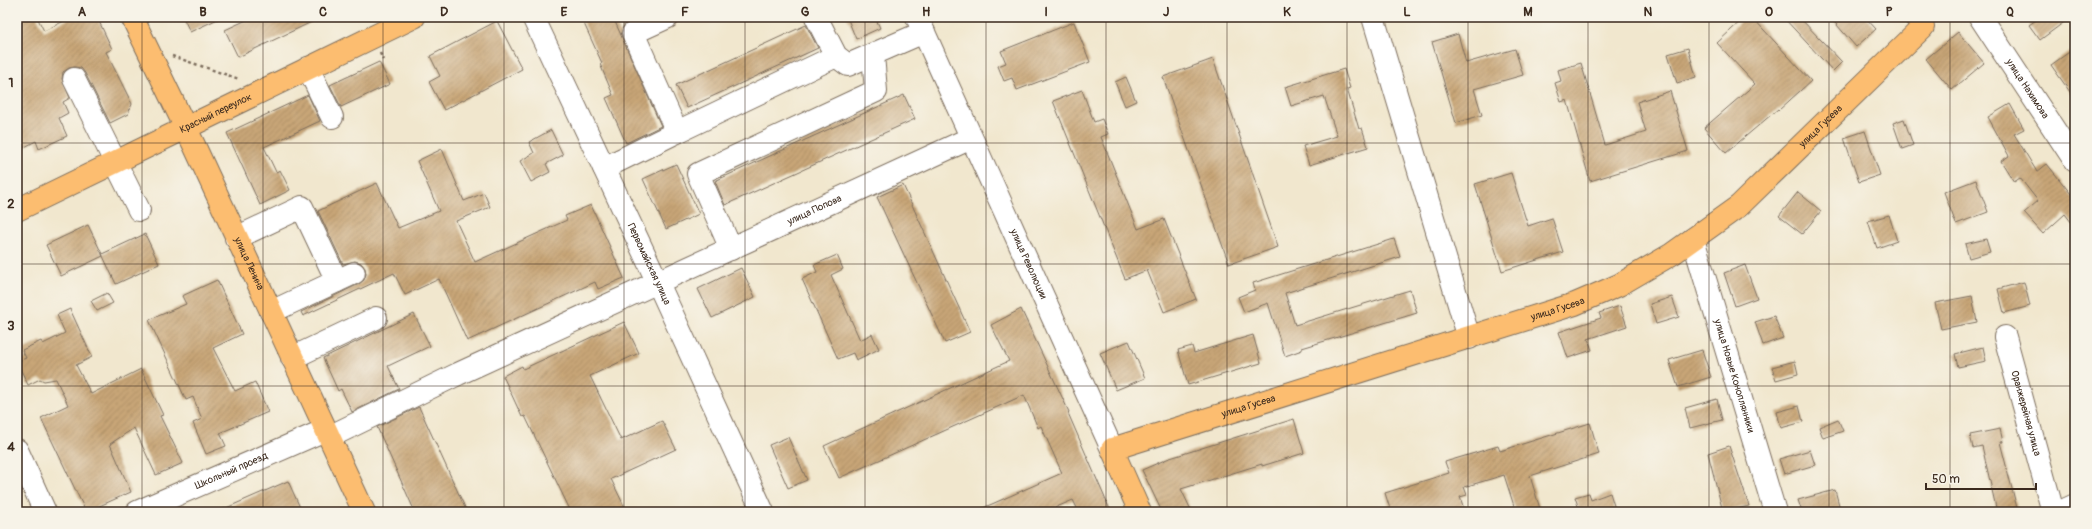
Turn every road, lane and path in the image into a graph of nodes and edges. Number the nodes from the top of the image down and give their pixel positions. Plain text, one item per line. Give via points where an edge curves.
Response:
1 (132, 17) edge
2 (414, 17) edge
3 (533, 17) edge
4 (668, 17) edge
5 (816, 17) edge
6 (1373, 17) edge
7 (1980, 17) edge
8 (1924, 20) edge
9 (920, 24) edge
10 (379, 50) dead end
11 (873, 55) junction
12 (172, 56) dead end
13 (836, 56) junction
14 (383, 60) dead end
15 (308, 68) junction
16 (74, 79) dead end
17 (239, 79) dead end
18 (332, 117) dead end
19 (185, 127) junction
20 (676, 132) junction
21 (971, 138) junction
22 (115, 161) junction
23 (2075, 161) edge
24 (604, 168) junction
25 (271, 207) dead end
26 (17, 210) edge
27 (139, 210) dead end
28 (234, 232) junction
29 (1693, 239) junction
30 (731, 249) junction
31 (658, 283) junction
32 (271, 312) junction
33 (376, 318) dead end
34 (2005, 337) dead end
35 (1469, 338) junction
36 (292, 358) junction
37 (327, 433) junction
38 (1112, 449) junction
39 (17, 450) edge
40 (2075, 505) edge
41 (45, 512) edge
42 (137, 512) edge
43 (364, 512) edge
44 (763, 512) edge
45 (1140, 512) edge
46 (1775, 512) edge
47 (2053, 512) edge
48 (2060, 512) edge

1 - 19 main road, улица Ленина
2 - 15 main road, Красный переулок
3 - 24 street, Первомайская улица
4 - 20 street via 633,33
5 - 13 street
6 - 35 street
7 - 23 street, улица Нахимова
8 - 29 main road, улица Гусева via 1739,206
9 - 11 street
9 - 21 street, улица Революции
10 - 14 path
11 - 13 street via 848,65
11 - 30 street via 876,91 698,174
12 - 17 path
13 - 20 street
15 - 18 street
15 - 19 main road, Красный переулок
16 - 22 street
19 - 22 main road, Красный переулок
19 - 28 main road, улица Ленина
20 - 24 street
21 - 30 street, улица Попова
21 - 38 street, улица Революции
22 - 26 main road, Красный переулок
22 - 27 street
24 - 31 street, Первомайская улица
25 - 28 street
28 - 32 main road, улица Ленина
28 - 32 street via 302,207 345,277
29 - 35 main road, улица Гусева via 1612,288 1575,304
29 - 46 street, улица Новые Коноплянники
30 - 31 street, улица Попова
31 - 37 street, Школьный проезд
31 - 44 street, Первомайская улица
32 - 36 main road, улица Ленина
33 - 36 street
34 - 47 street, Оранжерейная улица
35 - 38 main road, улица Гусева
36 - 37 main road, улица Ленина
37 - 42 street, Школьный проезд
37 - 43 main road, улица Ленина
38 - 45 main road, улица Революции
39 - 41 street
40 - 48 street

